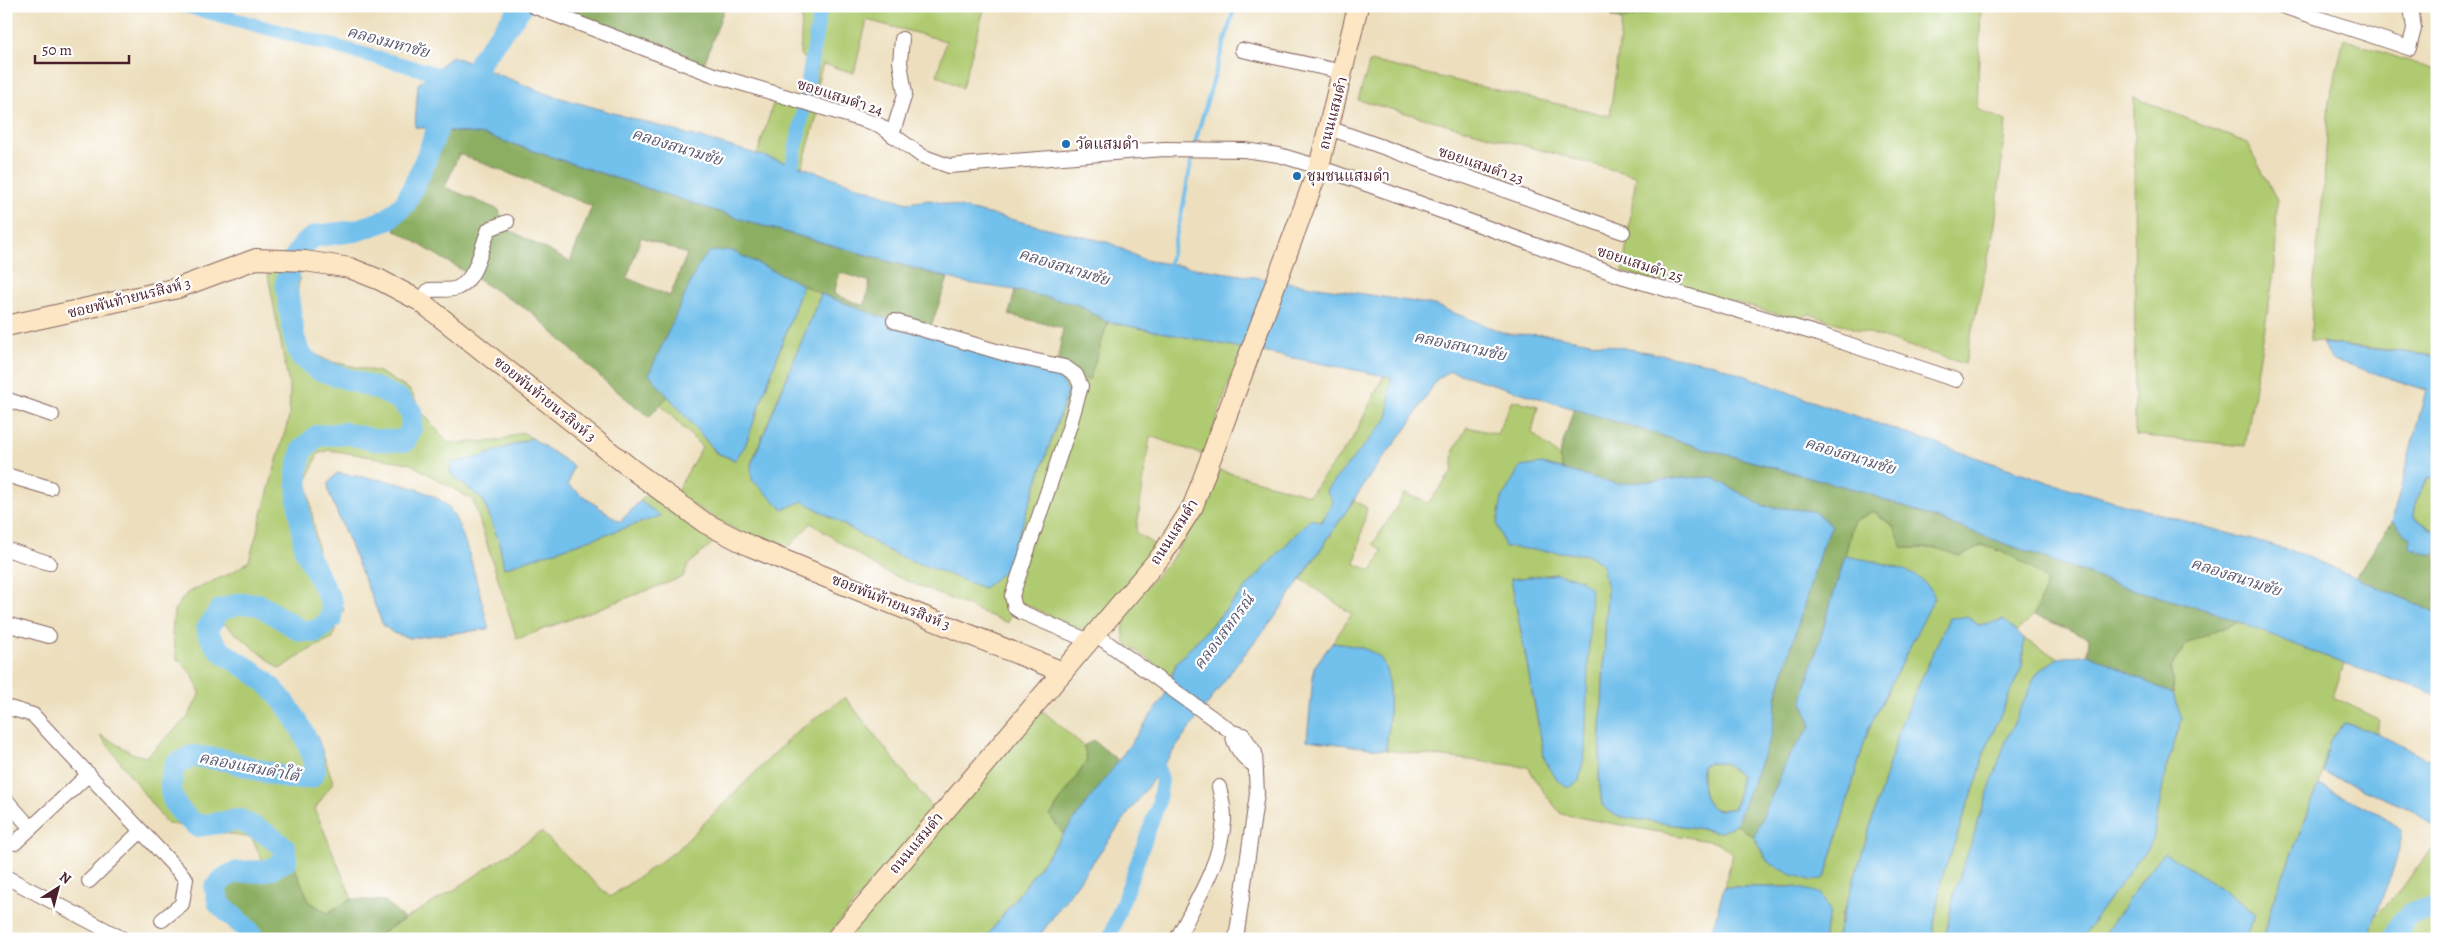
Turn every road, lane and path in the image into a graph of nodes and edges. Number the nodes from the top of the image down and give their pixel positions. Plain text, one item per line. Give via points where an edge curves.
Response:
1 (533, 6) edge
2 (1358, 6) edge
3 (2282, 6) edge
4 (2411, 6) edge
5 (902, 39) dead end
6 (1242, 50) dead end
7 (1343, 72) junction
8 (1329, 128) junction
9 (892, 134) junction
10 (1319, 166) junction
11 (507, 222) dead end
12 (1623, 232) dead end
13 (420, 300) junction
14 (894, 321) dead end
15 (6, 326) edge
16 (1956, 380) dead end
17 (6, 399) edge
18 (52, 415) dead end
19 (6, 474) edge
20 (50, 488) dead end
21 (6, 550) edge
22 (49, 563) dead end
23 (6, 624) edge
24 (49, 636) dead end
25 (1092, 637) junction
26 (1063, 672) junction
27 (6, 707) edge
28 (89, 774) junction
29 (1219, 787) dead end
30 (6, 800) edge
31 (31, 828) junction
32 (141, 831) junction
33 (15, 843) dead end
34 (6, 877) edge
35 (89, 881) dead end
36 (162, 920) dead end
37 (123, 939) edge
38 (836, 939) edge
39 (1177, 939) edge
40 (1236, 939) edge

1 - 9 street, ซอยแสมดำ 24 via 714,75 870,122
2 - 7 street, ถนนแสมดำ
3 - 4 street via 2409,48 2414,28
5 - 9 street via 900,62 905,94
6 - 7 street
7 - 8 street, ถนนแสมดำ
8 - 10 street, ถนนแสมดำ
8 - 12 street, ซอยแสมดำ 23
9 - 10 street, ซอยแสมดำ 24 via 922,156 949,166 1164,149 1253,151
10 - 16 street, ซอยแสมดำ 25 via 1621,276 1818,334
10 - 25 street, ถนนแสมดำ via 1193,506 1162,554
11 - 13 street via 489,229 475,267 465,283 456,289 429,290
13 - 15 street, ซอยพันท้ายนรสิงห์ 3 via 350,268 273,258 245,262 178,288 143,297
13 - 26 street, ซอยพันท้ายนรสิงห์ 3 via 704,523 775,556
14 - 25 street via 1013,356 1065,367 1076,375 1081,386 1069,428 1012,596 1015,608 1021,612
17 - 18 street
19 - 20 street
21 - 22 street
23 - 24 street
25 - 26 street, ถนนแสมดำ
25 - 40 street via 1232,732 1233,741 1245,759 1254,765 1257,794
26 - 38 street, ถนนแสมดำ
27 - 28 street via 33,715
28 - 31 street
28 - 32 street
29 - 39 street via 1224,820 1216,854 1206,886
30 - 31 street
31 - 33 street
32 - 35 street
32 - 36 street via 186,879 182,904
34 - 37 street

